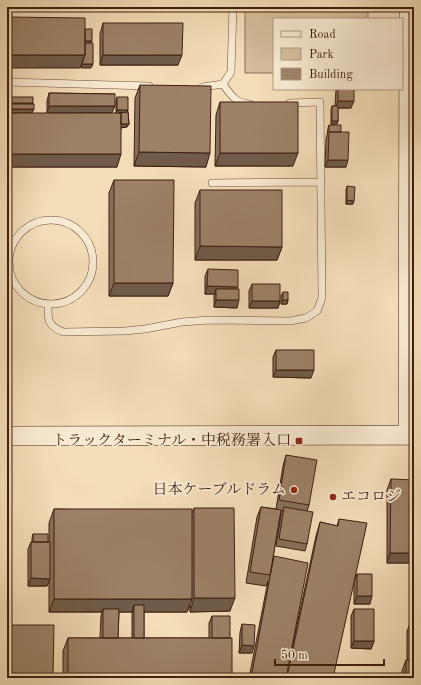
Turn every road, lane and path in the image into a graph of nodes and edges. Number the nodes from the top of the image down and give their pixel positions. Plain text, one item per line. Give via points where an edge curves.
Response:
1 (233, 7) edge
2 (409, 7) edge
3 (7, 82) edge
4 (223, 84) junction
5 (156, 86) edge
6 (195, 87) edge
7 (260, 103) edge
8 (282, 103) edge
9 (320, 182) junction
10 (212, 183) dead end
11 (8, 259) edge
12 (48, 304) junction
13 (412, 435) edge
14 (7, 436) edge

1 - 4 lane via 231,72
2 - 13 street
3 - 5 lane
4 - 6 lane
4 - 7 lane via 235,100 245,104
8 - 9 lane via 320,102
9 - 10 lane
9 - 12 lane via 322,298 317,311 306,318 290,321 182,322 125,332 63,332 53,328 49,322
11 - 12 lane via 15,284 35,301
11 - 12 lane via 12,245 20,233 31,224 59,220 84,234 91,246 94,260 89,281 75,297 62,303
13 - 14 street

